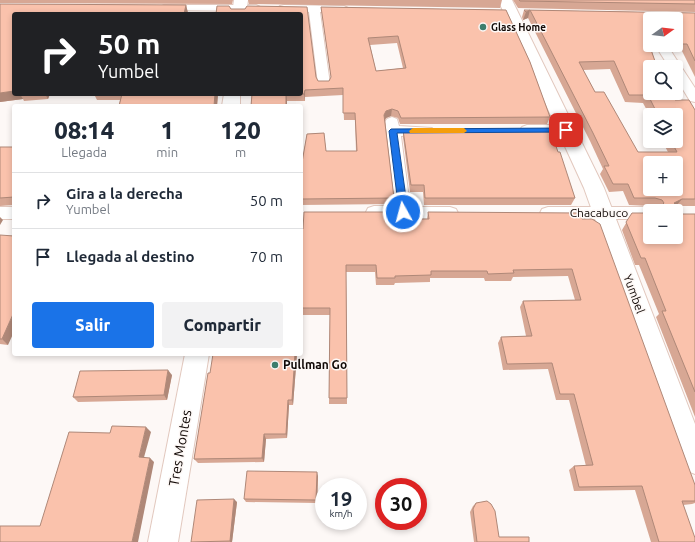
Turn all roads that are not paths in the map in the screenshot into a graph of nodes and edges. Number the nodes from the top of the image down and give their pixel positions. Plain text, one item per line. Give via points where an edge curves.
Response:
1 (240, 7) edge
2 (314, 9) junction
3 (353, 9) edge
4 (509, 9) edge
5 (155, 11) edge
6 (683, 79) edge
7 (324, 84) edge
8 (695, 98) edge
9 (511, 130) edge
10 (566, 130) junction
11 (440, 131) edge
12 (356, 212) edge
13 (403, 212) junction
14 (465, 212) edge
15 (0, 213) edge
16 (12, 213) edge
17 (534, 213) edge
18 (604, 213) junction
19 (643, 214) edge
20 (196, 356) edge
21 (695, 460) edge
22 (163, 542) edge

1 - 2 street
1 - 5 street
2 - 3 street
2 - 7 street
4 - 10 street, Yumbel
6 - 8 street
9 - 10 street
10 - 18 street, Yumbel
11 - 13 street via 393,126
12 - 13 street
13 - 14 street
15 - 16 street
17 - 18 street, Chacabuco
18 - 19 street, Chacabuco
18 - 21 street, Yumbel
20 - 22 street, Tres Montes

